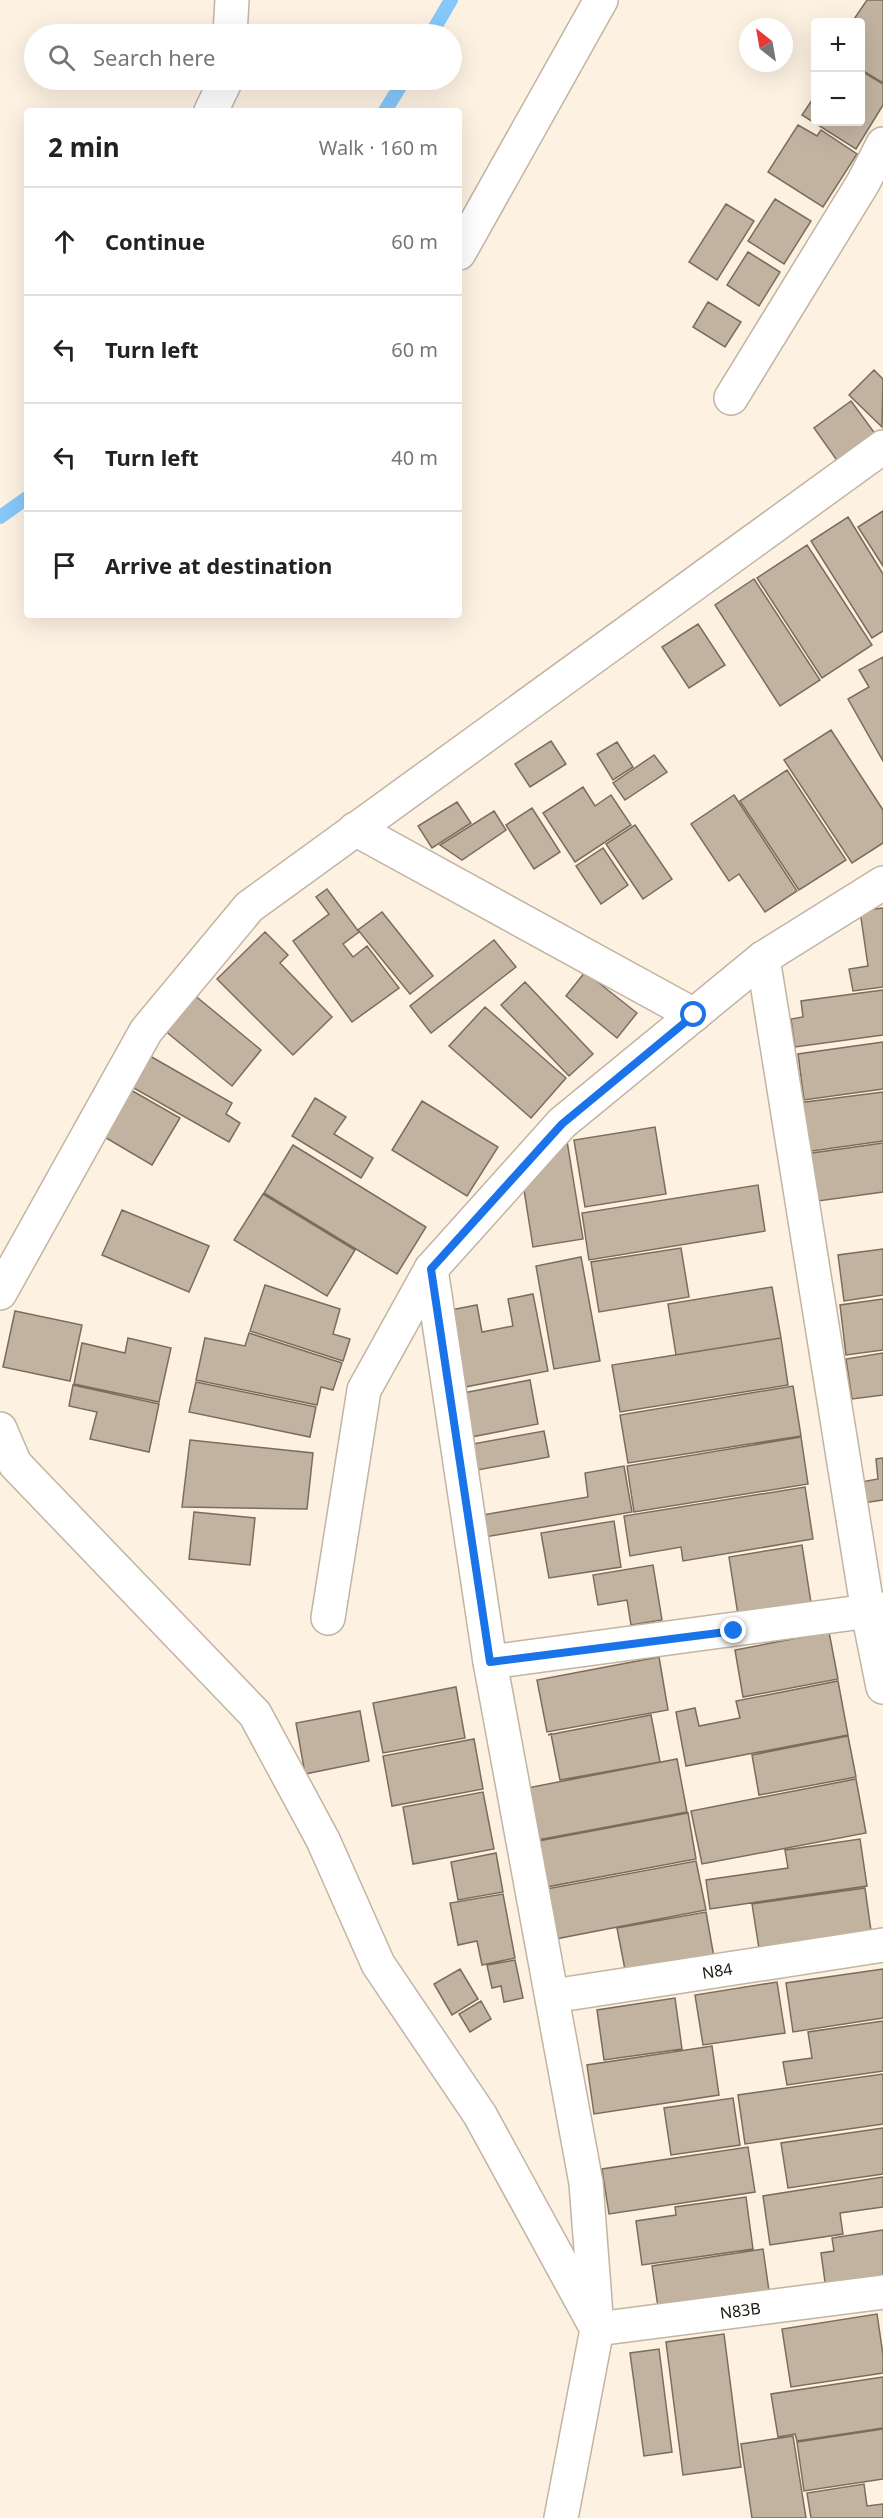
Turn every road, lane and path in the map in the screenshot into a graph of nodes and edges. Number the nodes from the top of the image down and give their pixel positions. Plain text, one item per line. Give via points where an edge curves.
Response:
1 (232, 0) edge
2 (601, 0) edge
3 (231, 24) edge
4 (221, 90) edge
5 (212, 108) edge
6 (883, 144) edge
7 (462, 248) edge
8 (731, 398) dead end
9 (883, 447) edge
10 (355, 829) junction
11 (883, 883) edge
12 (763, 958) junction
13 (694, 1015) junction
14 (431, 1269) junction
15 (0, 1293) edge
16 (0, 1429) edge
17 (875, 1611) edge
18 (328, 1618) dead end
19 (490, 1662) junction
20 (883, 1687) edge
21 (883, 1945) edge
22 (553, 1996) junction
23 (883, 2292) edge
24 (597, 2329) junction
25 (561, 2518) edge

1 - 3 street
2 - 7 street
4 - 5 street
6 - 8 street
9 - 10 street
10 - 13 street
10 - 15 street via 249,907 146,1030
11 - 12 street
12 - 13 street
12 - 17 street
13 - 14 street via 562,1124
14 - 18 street via 364,1390
14 - 19 street
16 - 24 street via 15,1464 255,1714 323,1840 378,1964 480,2115
17 - 19 street
17 - 20 street
19 - 22 street
21 - 22 street, N84
22 - 24 street via 586,2183
23 - 24 street, N83B
24 - 25 street

